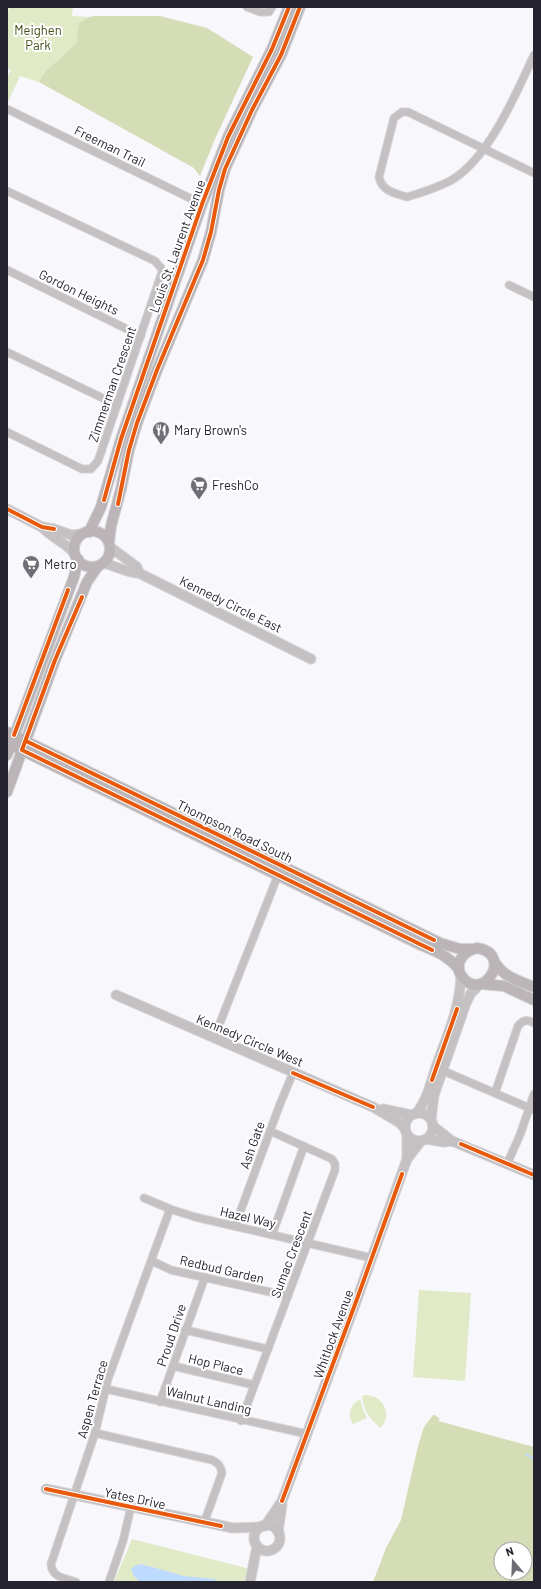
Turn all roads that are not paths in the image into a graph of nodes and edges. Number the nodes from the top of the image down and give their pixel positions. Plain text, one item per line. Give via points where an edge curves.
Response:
1 (247, 7) edge
2 (272, 7) edge
3 (289, 7) edge
4 (300, 7) edge
5 (534, 55) edge
6 (7, 110) edge
7 (485, 149) junction
8 (534, 173) edge
9 (7, 190) edge
10 (202, 204) junction
11 (7, 270) edge
12 (509, 285) dead end
13 (534, 297) edge
14 (141, 336) junction
15 (7, 352) edge
16 (117, 405) junction
17 (7, 432) edge
18 (7, 509) edge
19 (42, 527) junction
20 (86, 533) junction
21 (109, 545) junction
22 (76, 557) junction
23 (101, 565) junction
24 (139, 573) junction
25 (311, 659) dead end
26 (10, 739) edge
27 (24, 746) junction
28 (7, 755) edge
29 (7, 792) edge
30 (278, 875) junction
31 (471, 949) junction
32 (495, 963) junction
33 (460, 972) junction
34 (480, 985) junction
35 (534, 988) edge
36 (116, 995) dead end
37 (534, 1000) edge
38 (534, 1022) edge
39 (214, 1038) junction
40 (439, 1069) junction
41 (293, 1073) junction
42 (495, 1093) junction
43 (534, 1094) edge
44 (373, 1107) junction
45 (532, 1109) edge
46 (414, 1114) junction
47 (432, 1122) junction
48 (270, 1131) junction
49 (406, 1132) junction
50 (423, 1140) junction
51 (452, 1141) junction
52 (304, 1146) junction
53 (407, 1159) junction
54 (507, 1164) junction
55 (534, 1175) edge
56 (144, 1198) dead end
57 (170, 1209) junction
58 (235, 1226) junction
59 (272, 1235) junction
60 (309, 1243) junction
61 (372, 1258) junction
62 (152, 1261) junction
63 (205, 1277) junction
64 (288, 1296) junction
65 (185, 1330) junction
66 (268, 1349) junction
67 (173, 1366) junction
68 (254, 1385) junction
69 (106, 1389) junction
70 (160, 1402) junction
71 (241, 1420) junction
72 (94, 1433) junction
73 (307, 1434) junction
74 (46, 1489) dead end
75 (74, 1495) junction
76 (282, 1501) junction
77 (131, 1507) junction
78 (204, 1522) junction
79 (263, 1526) junction
80 (233, 1528) junction
81 (278, 1532) junction
82 (259, 1546) junction
83 (76, 1582) edge
84 (109, 1582) edge
85 (250, 1582) edge

1 - 2 street via 265,13
3 - 10 main road, Louis St. Laurent Avenue via 272,49 228,137
4 - 21 main road, Louis St. Laurent Avenue via 281,54 252,110 226,169 203,260 157,370 133,436 111,526
5 - 7 street
6 - 10 street, Freeman Trail
7 - 7 street via 408,112 402,112 394,118 391,126 379,177 380,183 386,189 406,197 417,194 450,181 470,166
7 - 8 street
9 - 14 street, Zimmerman Crescent via 162,268
10 - 20 main road, Louis St. Laurent Avenue via 121,439 102,507
11 - 14 street, Gordon Heights
12 - 13 street
14 - 16 street, Zimmerman Crescent
15 - 16 street
16 - 17 street, Zimmerman Crescent via 98,461 91,468 79,468
18 - 19 street
19 - 20 street via 71,535
19 - 22 street via 50,536 70,549
20 - 21 main road via 101,533
20 - 22 main road via 76,542
21 - 23 main road via 108,559
21 - 24 street, Kennedy Circle East via 136,567
22 - 23 main road via 87,566
22 - 26 main road via 74,577
23 - 24 street, Kennedy Circle East
23 - 27 main road via 87,582 54,660
24 - 25 street, Kennedy Circle East
26 - 27 main road, Thompson Road South
26 - 28 main road
27 - 29 main road
27 - 30 main road, Thompson Road South
27 - 31 main road, Thompson Road South via 440,943 460,949
30 - 33 main road, Thompson Road South via 446,956
30 - 39 street
31 - 32 main road via 483,949
31 - 33 main road via 461,957
32 - 34 main road via 493,972
32 - 35 main road via 508,977
33 - 34 main road via 468,983
33 - 40 street via 457,1011
34 - 37 main road via 504,986
34 - 40 street via 467,999
36 - 39 street, Kennedy Circle West
38 - 42 street via 522,1021 518,1026
39 - 41 street, Kennedy Circle West
40 - 42 street
40 - 46 street via 428,1094
40 - 47 street
41 - 44 street, Kennedy Circle West
41 - 48 street, Ash Gate
42 - 45 street
43 - 45 street
44 - 46 street, Kennedy Circle West
44 - 49 street, Kennedy Circle West via 400,1123
45 - 54 street
46 - 47 street via 425,1114
46 - 49 street via 406,1121
47 - 50 street via 431,1134
47 - 51 street
48 - 52 street, Sumac Crescent
48 - 58 street, Ash Gate
49 - 50 street via 414,1140
49 - 53 street, Whitlock Avenue
50 - 51 street
50 - 53 street, Whitlock Avenue
51 - 54 street
52 - 59 street
52 - 60 street, Sumac Crescent via 332,1159 335,1164
53 - 61 street, Whitlock Avenue
54 - 55 street
56 - 57 street, Hazel Way
57 - 58 street, Hazel Way
57 - 62 street, Aspen Terrace
58 - 59 street, Hazel Way
59 - 60 street, Hazel Way
60 - 61 street, Hazel Way
60 - 64 street, Sumac Crescent
61 - 73 street, Whitlock Avenue
62 - 63 street, Redbud Garden via 171,1270
62 - 69 street, Aspen Terrace
63 - 64 street, Redbud Garden
63 - 65 street, Proud Drive
64 - 66 street, Sumac Crescent
65 - 66 street
65 - 67 street, Proud Drive
66 - 68 street, Sumac Crescent
67 - 68 street, Hop Place
67 - 70 street, Proud Drive
68 - 71 street, Sumac Crescent
69 - 70 street, Walnut Landing
69 - 72 street, Aspen Terrace
70 - 71 street, Walnut Landing
71 - 73 street, Walnut Landing
72 - 75 street, Aspen Terrace
72 - 78 street via 217,1463 222,1473
73 - 76 street, Whitlock Avenue
74 - 75 street, Yates Drive
75 - 77 street, Yates Drive
75 - 83 street, Aspen Terrace via 51,1570 56,1576
76 - 79 street, Whitlock Avenue
76 - 81 street, Whitlock Avenue
77 - 78 street, Yates Drive
77 - 84 street
78 - 80 street, Yates Drive
79 - 80 street, Yates Drive
79 - 81 street via 273,1527
79 - 82 street via 255,1533
80 - 82 street, Yates Drive
81 - 82 street via 280,1540 277,1546 271,1550
82 - 85 street

